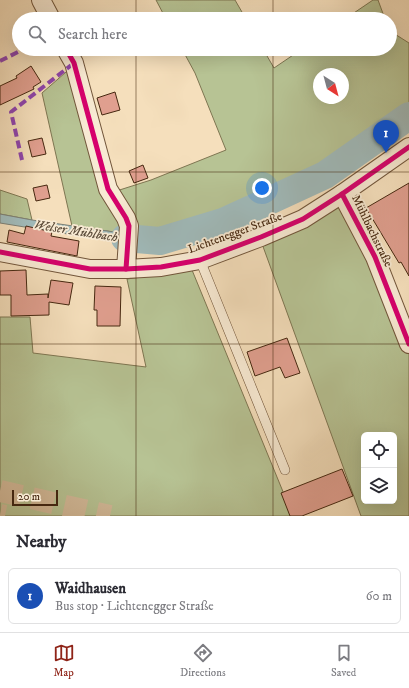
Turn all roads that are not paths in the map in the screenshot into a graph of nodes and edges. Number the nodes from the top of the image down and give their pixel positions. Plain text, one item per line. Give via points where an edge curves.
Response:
1 (41, 0) edge
2 (47, 12) edge
3 (70, 56) edge
4 (409, 147) edge
5 (342, 194) junction
6 (0, 252) edge
7 (127, 260) junction
8 (200, 260) junction
9 (409, 344) edge
10 (285, 470) dead end

1 - 2 street
3 - 7 street via 108,189 126,218
4 - 5 street, Lichtenegger Straße
5 - 8 street, Lichtenegger Straße via 303,218
5 - 9 street, Mühlbachstraße via 376,257
6 - 7 street, Lichtenegger Straße via 90,269
7 - 8 street, Lichtenegger Straße via 161,267
8 - 10 lane

